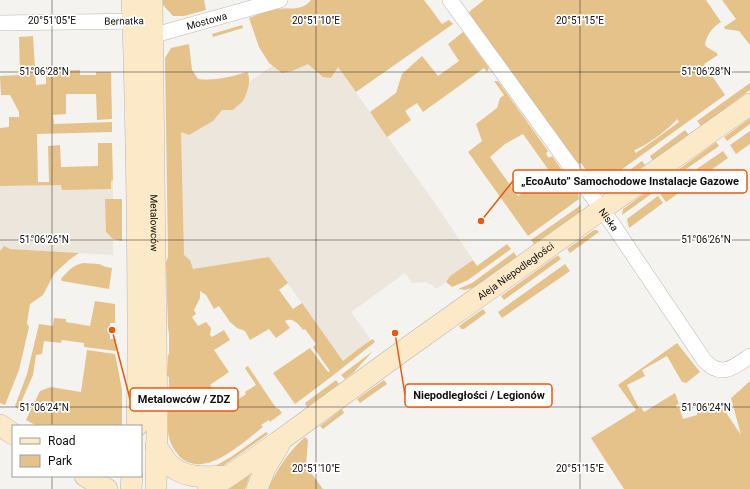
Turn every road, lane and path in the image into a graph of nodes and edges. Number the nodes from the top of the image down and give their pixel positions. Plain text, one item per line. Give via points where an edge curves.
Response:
1 (132, 0) edge
2 (152, 0) edge
3 (280, 0) edge
4 (450, 0) edge
5 (0, 23) edge
6 (143, 29) junction
7 (750, 104) edge
8 (602, 210) junction
9 (750, 356) edge
10 (0, 425) edge
11 (137, 425) edge
12 (12, 433) edge
13 (282, 439) junction
14 (156, 446) junction
15 (229, 476) junction
16 (87, 477) edge
17 (132, 477) edge
18 (107, 489) edge
19 (131, 489) edge
20 (156, 489) edge
21 (208, 489) edge
22 (257, 489) edge

1 - 6 street, Metalowców
2 - 6 street, Metalowców
3 - 6 street, Mostowa
4 - 8 street, Niska
5 - 6 street, Bernatka
6 - 11 street, Metalowców
6 - 14 street, Metalowców
7 - 8 street, Aleja Niepodległości
8 - 9 street, Niska via 710,366 724,371
8 - 13 street, Aleja Niepodległości
10 - 12 street
13 - 15 street, Aleja Niepodległości
13 - 22 street, Aleja Niepodległości via 265,468
14 - 15 street via 167,462 179,472 191,476
14 - 20 street, Metalowców
15 - 21 street, Aleja Niepodległości
16 - 18 street
17 - 19 street

